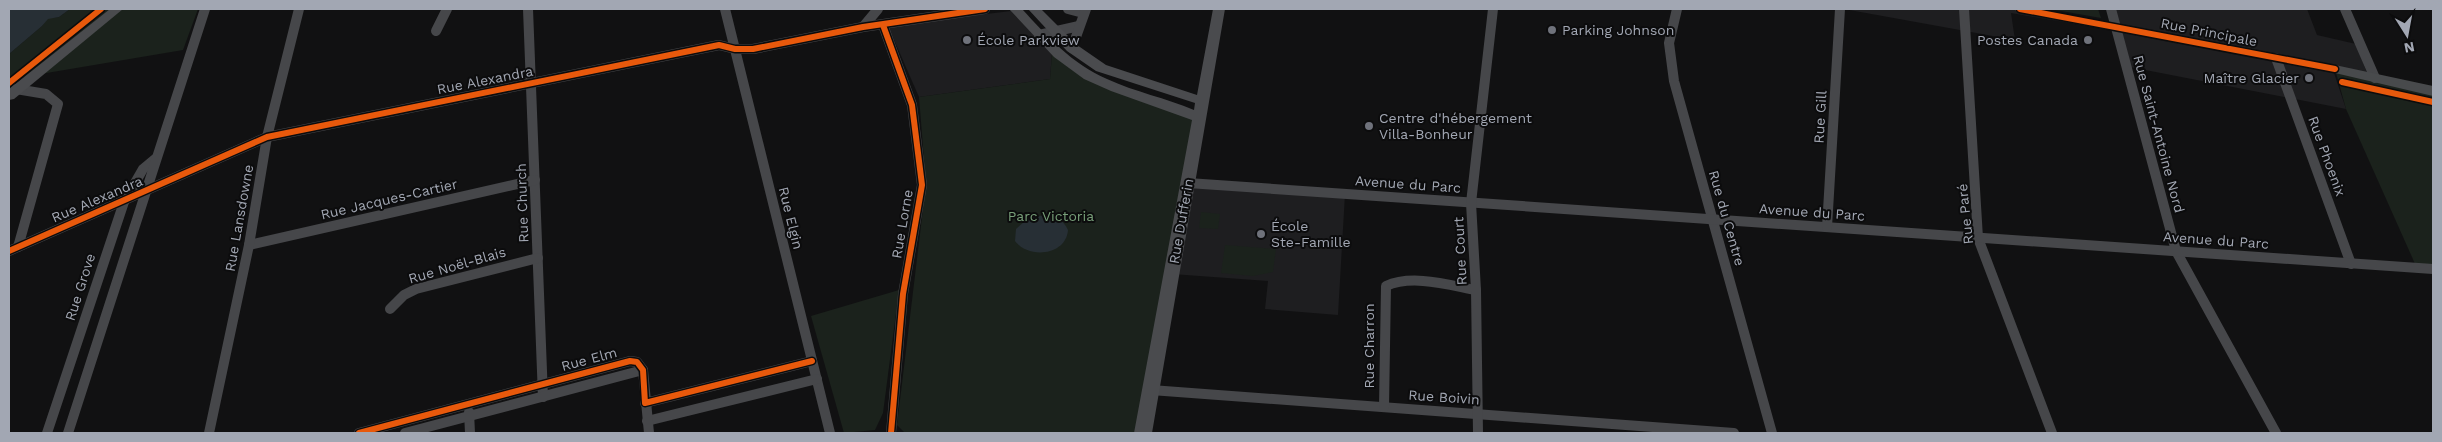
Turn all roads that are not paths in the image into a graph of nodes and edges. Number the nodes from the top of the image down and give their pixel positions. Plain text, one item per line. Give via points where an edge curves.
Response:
1 (117, 9) edge
2 (206, 9) edge
3 (299, 9) edge
4 (447, 9) edge
5 (528, 9) edge
6 (725, 9) edge
7 (878, 9) edge
8 (985, 9) edge
9 (1015, 9) edge
10 (1034, 9) edge
11 (1068, 9) edge
12 (1219, 9) edge
13 (1493, 9) edge
14 (1677, 9) edge
15 (1840, 9) edge
16 (1964, 9) edge
17 (2020, 9) edge
18 (2111, 9) edge
19 (2346, 9) edge
20 (1084, 11) edge
21 (883, 25) junction
22 (1080, 26) junction
23 (2116, 26) junction
24 (863, 27) junction
25 (436, 31) dead end
26 (1058, 32) junction
27 (1039, 35) junction
28 (1072, 48) junction
29 (735, 49) junction
30 (2276, 58) junction
31 (2375, 78) junction
32 (530, 84) junction
33 (2433, 91) edge
34 (12, 92) edge
35 (1202, 101) junction
36 (1200, 118) junction
37 (267, 137) junction
38 (156, 159) junction
39 (535, 180) junction
40 (1188, 183) junction
41 (144, 193) junction
42 (124, 202) junction
43 (1471, 203) junction
44 (1713, 219) junction
45 (1827, 227) junction
46 (1978, 238) junction
47 (249, 246) junction
48 (13, 249) edge
49 (2176, 251) junction
50 (538, 258) junction
51 (2352, 264) junction
52 (2433, 269) edge
53 (1476, 290) junction
54 (390, 309) dead end
55 (812, 361) junction
56 (643, 370) junction
57 (817, 379) junction
58 (543, 384) junction
59 (716, 385) junction
60 (1151, 390) junction
61 (543, 397) junction
62 (645, 403) junction
63 (719, 403) junction
64 (469, 404) junction
65 (1384, 407) junction
66 (1477, 414) junction
67 (468, 416) junction
68 (648, 427) edge
69 (1666, 431) edge
70 (47, 433) edge
71 (68, 433) edge
72 (209, 433) edge
73 (365, 433) edge
74 (405, 433) edge
75 (470, 433) edge
76 (830, 433) edge
77 (891, 433) edge
78 (1143, 433) edge
79 (1478, 433) edge
80 (1734, 433) edge
81 (1772, 433) edge
82 (2052, 433) edge
83 (2276, 433) edge

1 - 34 street
2 - 38 street, Rue Grove
3 - 37 street, Rue Lansdowne
4 - 25 street
5 - 32 street, Rue Church
6 - 29 street, Rue Elgin
7 - 24 street
8 - 21 street, Rue Alexandra
9 - 27 street
10 - 26 street
11 - 20 street
12 - 35 street, Rue Dufferin
13 - 43 street, Rue Court
14 - 44 street, Rue du Centre via 1669,43 1674,81
15 - 45 street, Rue Gill
16 - 46 street, Rue Paré
17 - 23 main road, Rue Principale
18 - 23 street, Rue Saint-Antoine Nord
19 - 31 street
20 - 22 street
21 - 24 street, Rue Alexandra
21 - 77 street, Rue Lorne via 912,105 922,185 903,294
22 - 26 street
22 - 28 street
23 - 30 main road, Rue Principale
23 - 49 street, Rue Saint-Antoine Nord
24 - 29 street, Rue Alexandra
26 - 27 street
26 - 28 street
27 - 36 street via 1088,76 1178,107
28 - 35 street via 1101,68
29 - 32 street, Rue Alexandra via 720,45
29 - 55 street, Rue Elgin
30 - 31 main road, Rue Principale
30 - 51 street, Rue Phoenix
31 - 33 main road, Rue Principale
32 - 37 street, Rue Alexandra
32 - 39 street, Rue Church
34 - 48 street via 48,94 58,104
35 - 36 street, Rue Dufferin
36 - 40 street, Rue Dufferin
37 - 41 street, Rue Alexandra
37 - 47 street, Rue Lansdowne
38 - 41 street, Rue Grove
38 - 42 street, Rue Grove via 143,169
39 - 47 street, Rue Jacques-Cartier
39 - 50 street, Rue Church
40 - 43 street, Avenue du Parc
40 - 60 street, Rue Dufferin
41 - 42 street, Rue Alexandra
41 - 71 street, Rue Grove
42 - 48 street, Rue Alexandra
42 - 70 street, Rue Grove
43 - 44 street, Avenue du Parc
43 - 53 street, Rue Court
44 - 45 street, Avenue du Parc
44 - 81 street, Rue du Centre
45 - 46 street, Avenue du Parc
46 - 49 street, Avenue du Parc
46 - 82 street, Rue Paré
47 - 72 street, Rue Lansdowne
49 - 51 street, Avenue du Parc
49 - 83 street, Rue Saint-Antoine Nord
50 - 54 street, Rue Noël-Blais via 416,289 404,295
50 - 58 street, Rue Church
51 - 52 street, Avenue du Parc
53 - 65 street, Rue Charron via 1404,282 1386,286
53 - 66 street, Rue Court
55 - 57 street, Rue Elgin
55 - 59 street
56 - 58 street, Rue Elm via 637,362 630,361
56 - 61 street, Rue Elm
56 - 62 street
57 - 63 street
57 - 76 street, Rue Elgin
58 - 61 street, Rue Church
58 - 64 street, Rue Elm
59 - 62 street
59 - 63 street
60 - 65 street, Rue Boivin
60 - 78 street, Rue Dufferin
61 - 67 street, Rue Elm
62 - 68 street
63 - 68 street
64 - 67 street
64 - 73 street, Rue Elm
65 - 66 street, Rue Boivin
66 - 69 street, Rue Boivin
66 - 79 street, Rue Court
67 - 74 street, Rue Elm
67 - 75 street
69 - 80 street, Rue Boivin

